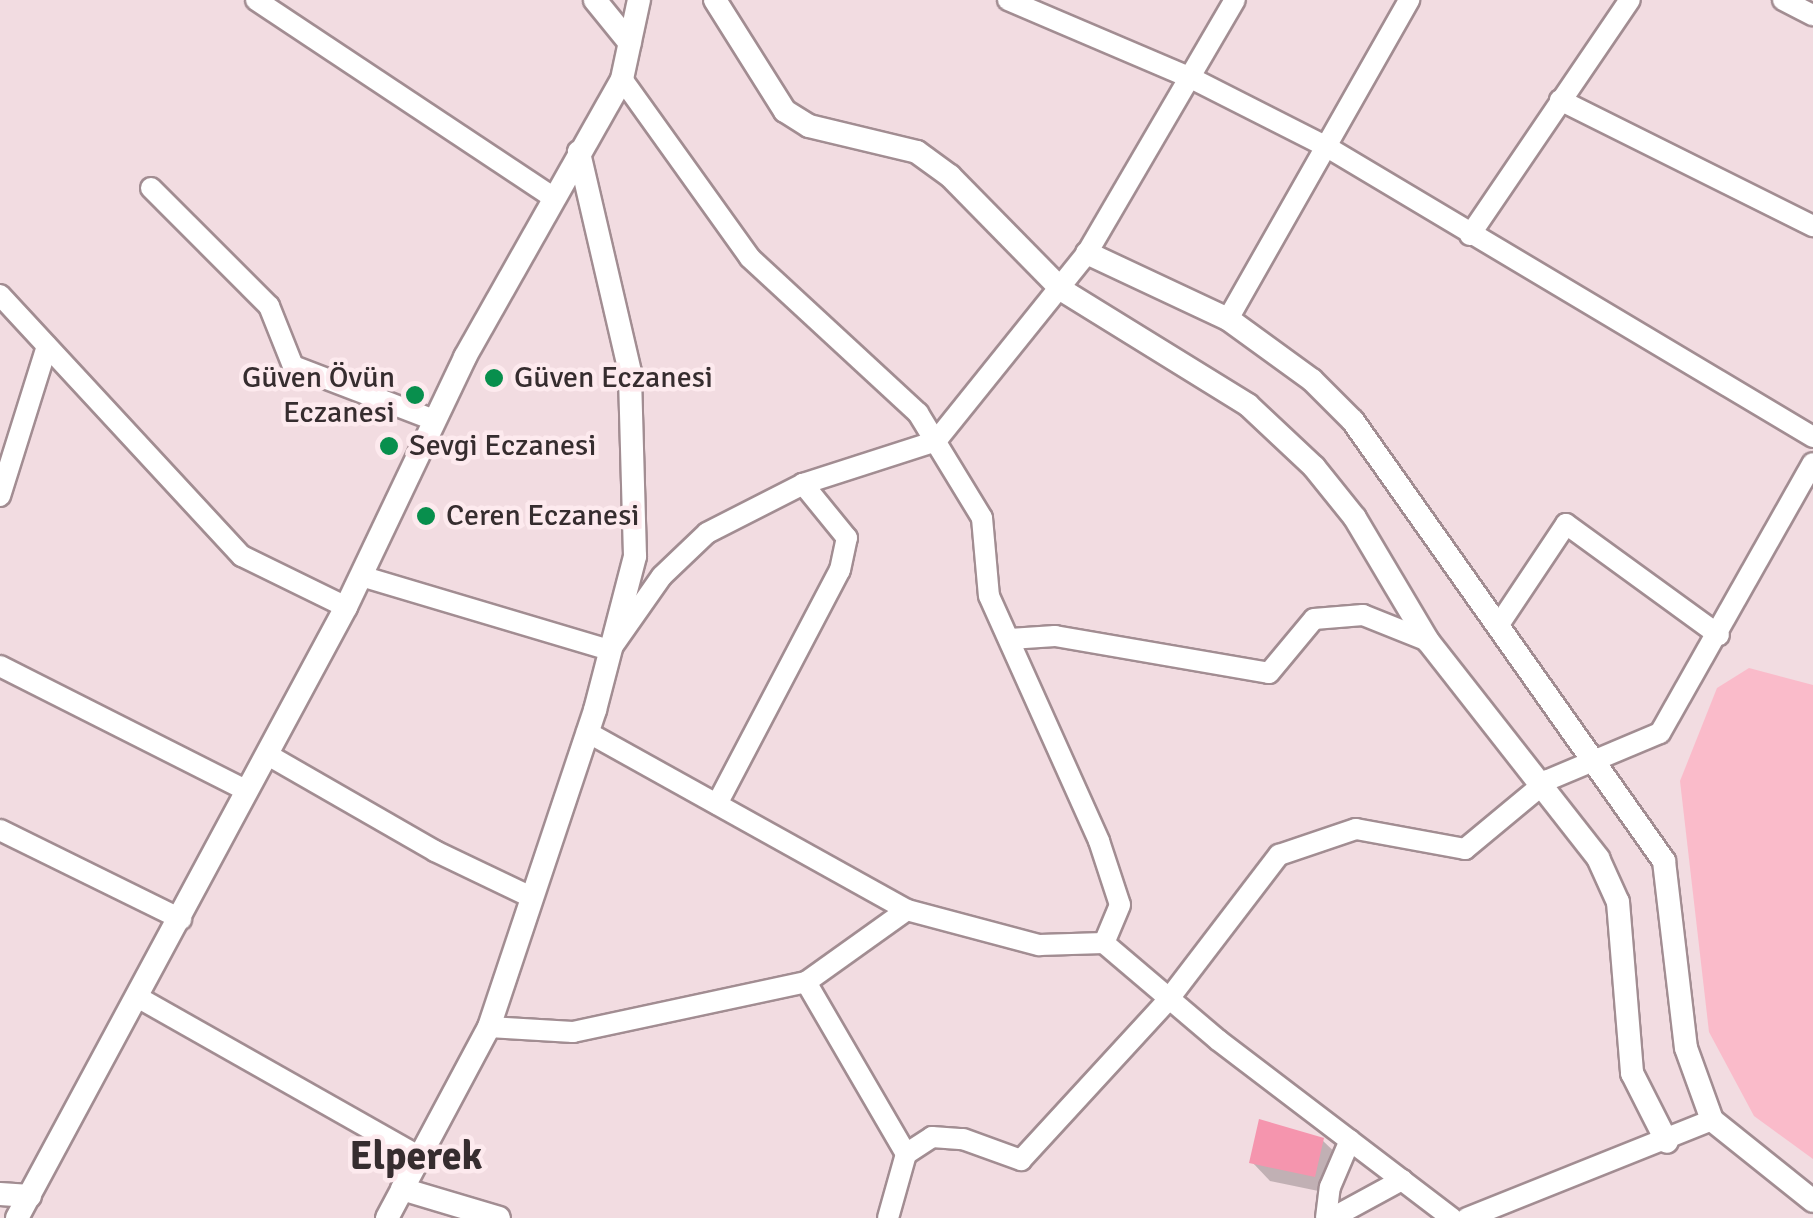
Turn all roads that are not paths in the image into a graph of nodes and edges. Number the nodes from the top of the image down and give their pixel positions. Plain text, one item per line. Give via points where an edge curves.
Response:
1 (256, 0) edge
2 (595, 0) edge
3 (639, 0) edge
4 (715, 0) edge
5 (1008, 0) edge
6 (1236, 0) edge
7 (1408, 0) edge
8 (1630, 0) edge
9 (1783, 0) edge
10 (1813, 15) edge
11 (630, 43) junction
12 (622, 79) junction
13 (1193, 79) junction
14 (1560, 100) junction
15 (1327, 147) junction
16 (579, 152) junction
17 (151, 188) dead end
18 (554, 198) junction
19 (1813, 226) edge
20 (1470, 235) junction
21 (1087, 253) junction
22 (1062, 290) junction
23 (0, 295) edge
24 (1228, 319) junction
25 (47, 346) junction
26 (434, 420) junction
27 (1813, 438) edge
28 (936, 441) junction
29 (1813, 463) edge
30 (803, 484) junction
31 (0, 496) edge
32 (360, 576) junction
33 (346, 607) junction
34 (1500, 623) junction
35 (1719, 635) junction
36 (1010, 639) junction
37 (1428, 641) junction
38 (610, 650) junction
39 (0, 666) edge
40 (587, 732) junction
41 (268, 755) junction
42 (1590, 759) junction
43 (1543, 784) junction
44 (247, 791) junction
45 (717, 804) junction
46 (0, 830) edge
47 (531, 897) junction
48 (907, 910) junction
49 (181, 919) junction
50 (1104, 943) junction
51 (806, 982) junction
52 (139, 998) junction
53 (1168, 1000) junction
54 (489, 1027) junction
55 (1712, 1120) junction
56 (1350, 1140) junction
57 (1666, 1142) junction
58 (906, 1154) junction
59 (418, 1156) junction
60 (1402, 1180) junction
61 (402, 1189) junction
62 (0, 1194) edge
63 (30, 1196) junction
64 (1813, 1201) edge
65 (18, 1218) edge
66 (387, 1218) edge
67 (499, 1218) edge
68 (888, 1218) edge
69 (1329, 1218) edge
70 (1452, 1218) edge
71 (1467, 1218) edge

1 - 18 street
2 - 11 street
3 - 11 street
4 - 22 street via 785,111 809,126 917,152 950,176
5 - 13 street
6 - 13 street
7 - 15 street
8 - 14 street
9 - 10 street
11 - 12 street
12 - 16 street
12 - 28 street via 750,258 918,413
13 - 15 street
13 - 21 street
14 - 19 street
14 - 20 street
15 - 20 street
15 - 24 street
16 - 18 street
16 - 38 street via 630,372 635,556
17 - 26 street via 269,306 293,366
18 - 26 street
20 - 27 street
21 - 22 street
21 - 24 street
22 - 28 street
22 - 37 street via 1248,405 1314,466 1355,518
23 - 25 street
24 - 34 street via 1312,380 1353,421
25 - 31 street
25 - 33 street via 242,556
26 - 32 street
28 - 30 street
28 - 36 street via 982,518 989,596
29 - 35 street
30 - 38 street via 707,533 662,576
30 - 45 street via 847,538 840,570
32 - 33 street
32 - 38 street
33 - 41 street
34 - 35 street via 1566,524
34 - 42 street
35 - 42 street via 1660,733
36 - 37 street via 1055,636 1269,673 1314,619 1363,615
36 - 50 street via 1120,905
37 - 43 street
38 - 40 street
39 - 44 street
40 - 45 street
40 - 47 street
41 - 44 street
41 - 47 street via 434,851
42 - 43 street
42 - 55 street via 1664,861 1686,1048
43 - 53 street via 1465,848 1356,828 1279,854
43 - 57 street via 1598,858 1618,902 1632,1073
44 - 49 street
45 - 48 street
46 - 49 street
47 - 54 street
48 - 50 street via 1039,945
48 - 51 street
49 - 52 street
50 - 53 street
51 - 54 street via 573,1032
51 - 58 street
52 - 59 street
52 - 63 street
53 - 56 street
53 - 58 street via 1022,1160 963,1139 932,1137
54 - 59 street
55 - 57 street
55 - 64 street
56 - 60 street
56 - 69 street via 1330,1187
57 - 71 street
58 - 68 street
59 - 61 street
60 - 69 street
60 - 70 street
61 - 66 street
61 - 67 street
62 - 63 street
63 - 65 street

